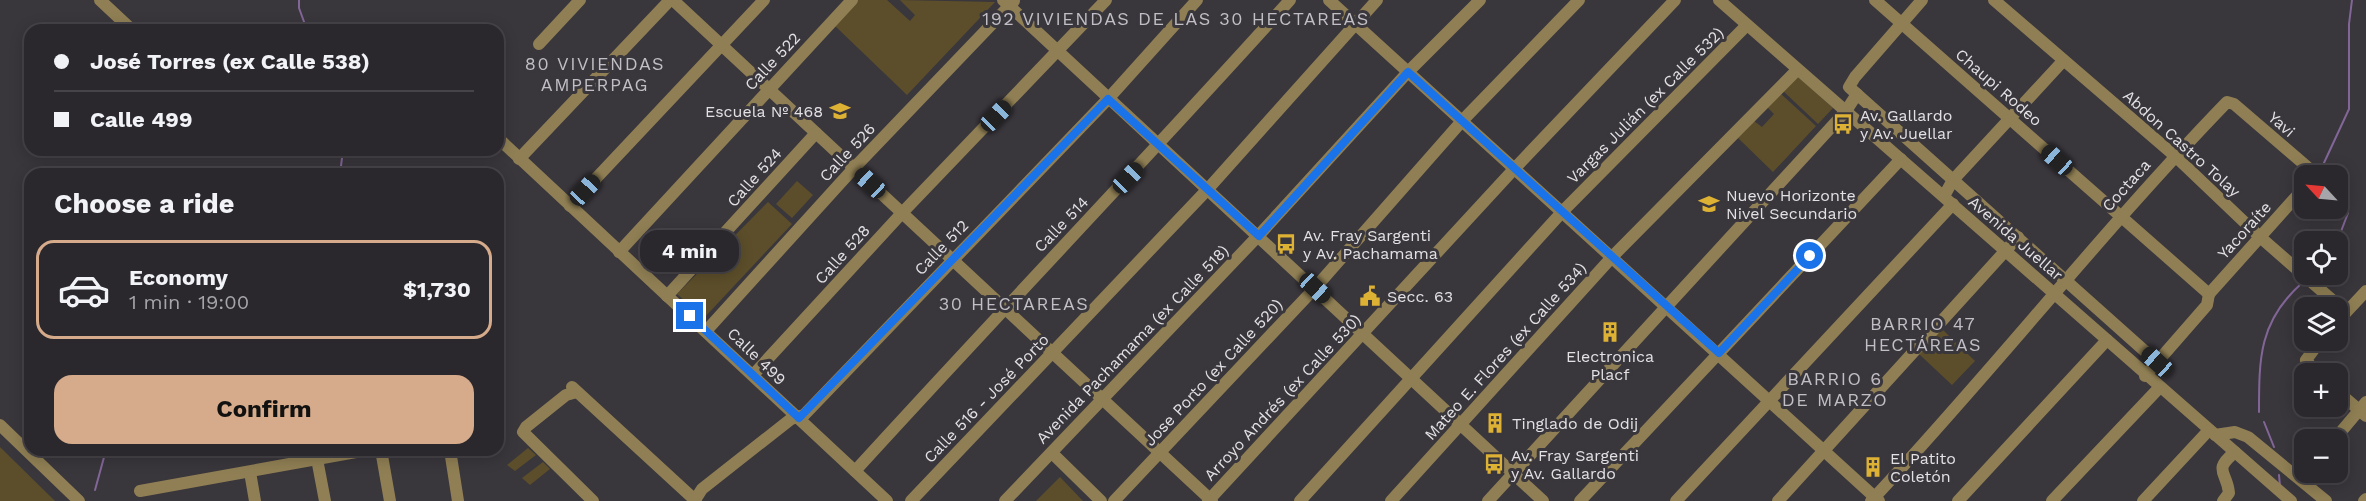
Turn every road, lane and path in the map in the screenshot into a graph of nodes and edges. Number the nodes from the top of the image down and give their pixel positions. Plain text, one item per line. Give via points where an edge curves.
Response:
1 (100, 0) edge
2 (580, 0) edge
3 (671, 0) edge
4 (764, 0) edge
5 (852, 0) edge
6 (1106, 0) edge
7 (1197, 0) edge
8 (1290, 0) edge
9 (1329, 0) edge
10 (1377, 0) edge
11 (1480, 0) edge
12 (1579, 0) edge
13 (1675, 0) edge
14 (1875, 0) edge
15 (1922, 0) edge
16 (1994, 0) edge
17 (1722, 1) edge
18 (1009, 2) edge
19 (126, 24) edge
20 (1354, 24) junction
21 (1902, 24) junction
22 (1748, 25) junction
23 (539, 44) dead end
24 (722, 45) junction
25 (1059, 51) junction
26 (2063, 61) junction
27 (1797, 70) junction
28 (1408, 72) junction
29 (768, 88) junction
30 (1853, 91) junction
31 (1108, 99) junction
32 (2227, 102) joint
33 (1846, 111) junction
34 (2010, 119) junction
35 (1462, 121) junction
36 (816, 133) junction
37 (504, 144) edge
38 (1160, 145) junction
39 (2175, 156) junction
40 (519, 159) junction
41 (1901, 159) junction
42 (2305, 165) edge
43 (854, 168) junction
44 (1515, 168) junction
45 (1953, 180) junction
46 (1207, 189) junction
47 (2294, 199) edge
48 (1948, 200) junction
49 (570, 206) junction
50 (1563, 211) junction
51 (902, 213) junction
52 (2120, 216) junction
53 (1259, 236) junction
54 (2018, 237) junction
55 (2260, 237) junction
56 (2006, 250) junction
57 (619, 252) junction
58 (1613, 256) junction
59 (952, 260) junction
60 (2067, 279) junction
61 (1315, 288) junction
62 (2366, 291) edge
63 (2055, 294) junction
64 (2210, 294) junction
65 (667, 296) junction
66 (2329, 297) edge
67 (1666, 304) junction
68 (1004, 308) junction
69 (2348, 310) edge
70 (707, 330) junction
71 (1365, 334) junction
72 (2107, 340) junction
73 (2313, 351) edge
74 (1052, 353) junction
75 (1719, 353) junction
76 (2157, 362) junction
77 (2308, 363) edge
78 (753, 375) junction
79 (2145, 376) junction
80 (1412, 379) junction
81 (2159, 388) junction
82 (1103, 399) junction
83 (1769, 399) junction
84 (2348, 399) edge
85 (2364, 410) edge
86 (799, 418) junction
87 (1462, 424) junction
88 (0, 425) edge
89 (2345, 429) edge
90 (2212, 432) junction
91 (24, 448) edge
92 (1824, 451) junction
93 (1159, 452) junction
94 (2235, 452) junction
95 (1052, 453) junction
96 (32, 456) edge
97 (334, 456) edge
98 (382, 456) edge
99 (451, 456) edge
100 (317, 459) junction
101 (2294, 470) edge
102 (855, 471) junction
103 (250, 472) junction
104 (1514, 473) junction
105 (2309, 483) edge
106 (140, 491) dead end
107 (76, 498) edge
108 (1210, 500) edge
109 (1875, 500) edge
110 (255, 501) edge
111 (325, 501) edge
112 (390, 501) edge
113 (458, 501) edge
114 (593, 501) edge
115 (695, 501) edge
116 (887, 501) edge
117 (911, 501) edge
118 (1005, 501) edge
119 (1101, 501) edge
120 (1114, 501) edge
121 (1300, 501) edge
122 (1391, 501) edge
123 (1488, 501) edge
124 (1543, 501) edge
125 (1580, 501) edge
126 (1676, 501) edge
127 (1778, 501) edge
128 (1958, 501) edge
129 (2052, 501) edge
130 (2142, 501) edge
131 (2223, 501) edge
132 (2291, 501) edge
133 (2325, 501) edge

1 - 19 street
2 - 23 street
3 - 24 street
3 - 40 street
4 - 24 street
5 - 29 street, Calle 522
6 - 25 street, Calle 528
7 - 31 street, Calle 512
8 - 38 street, Calle 514
9 - 20 street
10 - 20 street, Calle 516 - José Porto
11 - 28 street, Avenida Pachamama (ex Calle 518)
12 - 35 street, Jose Porto (ex Calle 520)
13 - 44 street, Arroyo Andrés (ex Calle 530)
14 - 21 street, Chaupi Rodeo
15 - 21 street
16 - 26 street, Abdon Castro Tolay
17 - 22 street, Avenida Juellar
18 - 25 street
18 - 43 street, Calle 526
20 - 28 street
20 - 46 street, Calle 516 - José Porto
21 - 30 street via 1855,77
21 - 34 street, Chaupi Rodeo
22 - 27 street, Avenida Juellar
22 - 50 street, Vargas Julián (ex Calle 532)
24 - 29 street
24 - 49 street
25 - 31 street
25 - 51 street, Calle 528
26 - 34 street
26 - 39 street, Abdon Castro Tolay
27 - 33 street, Avenida Juellar
27 - 58 street, Mateo E. Flores (ex Calle 534)
28 - 35 street
28 - 53 street, Avenida Pachamama (ex Calle 518)
29 - 36 street
29 - 57 street, Calle 522
30 - 33 street
30 - 45 street
31 - 38 street
31 - 59 street, Calle 512
32 - 39 street, Coctaca
32 - 42 street, Yavi
33 - 41 street, Avenida Juellar
33 - 67 street
34 - 45 street
34 - 52 street, Chaupi Rodeo
35 - 44 street
35 - 61 street, Jose Porto (ex Calle 520)
36 - 43 street
36 - 65 street, Calle 524
37 - 40 street, Calle 499
38 - 46 street
38 - 68 street, Calle 514
39 - 52 street, Coctaca
39 - 55 street, Abdon Castro Tolay
40 - 49 street, Calle 499
41 - 48 street, Avenida Juellar
41 - 75 street
43 - 51 street
43 - 70 street, Calle 526
44 - 50 street
44 - 71 street, Arroyo Andrés (ex Calle 530)
45 - 48 street
45 - 54 street
46 - 53 street
46 - 74 street, Calle 516 - José Porto
47 - 55 street, Yacoraíte
48 - 56 street, Avenida Juellar
48 - 83 street
49 - 57 street, Calle 499
50 - 58 street
50 - 80 street, Vargas Julián (ex Calle 532)
51 - 59 street
51 - 78 street, Calle 528
52 - 60 street, Coctaca
52 - 64 street, Chaupi Rodeo
53 - 61 street
53 - 82 street, Avenida Pachamama (ex Calle 518)
54 - 56 street
54 - 60 street
55 - 64 street, Yacoraíte
55 - 66 street, Abdon Castro Tolay
56 - 63 street, Avenida Juellar
56 - 92 street
57 - 65 street, Calle 499
58 - 67 street
58 - 87 street, Mateo E. Flores (ex Calle 534)
59 - 68 street
59 - 86 street, Calle 512
60 - 63 street, Coctaca
60 - 76 street
61 - 71 street
61 - 93 street, Jose Porto (ex Calle 520)
62 - 69 street
63 - 72 street, Avenida Juellar
63 - 109 street, Coctaca
64 - 76 street, Yacoraíte via 2207,305
65 - 70 street, Calle 499
67 - 75 street
67 - 104 street
68 - 74 street
68 - 102 street, Calle 514
70 - 78 street, Calle 499
71 - 80 street
71 - 108 street, Arroyo Andrés (ex Calle 530)
72 - 79 street, Avenida Juellar
72 - 128 street
73 - 77 street via 2306,360
74 - 82 street
74 - 117 street, Calle 516 - José Porto
75 - 83 street
75 - 125 street
76 - 79 street, Yacoraíte
78 - 86 street, Calle 499
79 - 81 street, Avenida Juellar
80 - 87 street
80 - 121 street, Vargas Julián (ex Calle 532)
81 - 90 street, Avenida Juellar
81 - 129 street
82 - 93 street
82 - 95 street, Avenida Pachamama (ex Calle 518)
83 - 92 street
83 - 126 street
84 - 85 street
85 - 89 street
86 - 102 street, Calle 499
86 - 115 street, Calle 512 via 791,419 702,489
87 - 104 street
87 - 122 street, Mateo E. Flores (ex Calle 534)
88 - 91 street
90 - 94 street, Avenida Juellar
90 - 101 street via 2235,432 2248,437
90 - 130 street
92 - 109 street
92 - 127 street
93 - 108 street
93 - 120 street, Jose Porto (ex Calle 520)
94 - 131 street via 2221,467 2229,493
94 - 132 street, Avenida Juellar
95 - 118 street, Avenida Pachamama (ex Calle 518)
95 - 119 street
96 - 107 street
97 - 100 street
98 - 112 street
99 - 113 street
100 - 103 street
100 - 111 street
102 - 116 street, Calle 499
103 - 106 street
103 - 110 street
104 - 123 street
104 - 124 street
105 - 133 street
114 - 115 street via 524,432 574,390

